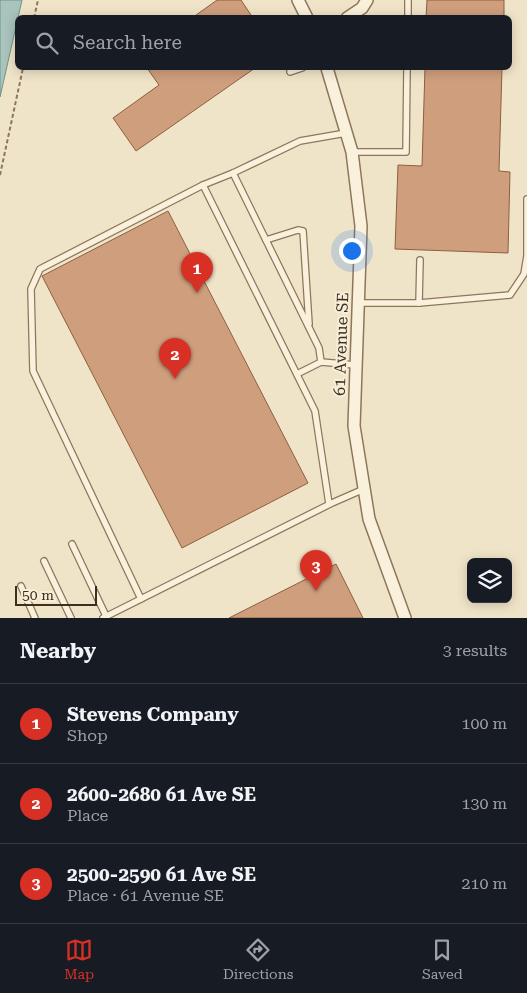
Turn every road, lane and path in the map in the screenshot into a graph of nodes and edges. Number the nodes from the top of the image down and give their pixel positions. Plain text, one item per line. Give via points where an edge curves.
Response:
1 (38, 0) edge
2 (298, 0) edge
3 (367, 0) edge
4 (408, 0) edge
5 (35, 15) edge
6 (306, 15) edge
7 (352, 15) edge
8 (408, 15) edge
9 (23, 70) edge
10 (296, 70) edge
11 (327, 70) edge
12 (408, 70) edge
13 (290, 72) dead end
14 (346, 132) junction
15 (352, 152) junction
16 (234, 173) junction
17 (0, 175) edge
18 (203, 185) junction
19 (527, 199) edge
20 (266, 240) junction
21 (420, 260) dead end
22 (358, 302) junction
23 (419, 303) junction
24 (310, 329) junction
25 (321, 362) junction
26 (356, 366) junction
27 (297, 374) junction
28 (364, 490) junction
29 (329, 504) junction
30 (72, 544) dead end
31 (44, 560) dead end
32 (21, 586) dead end
33 (141, 599) junction
34 (104, 617) edge
35 (35, 618) edge
36 (71, 618) edge
37 (405, 618) edge

1 - 5 path
2 - 6 street
3 - 7 street
4 - 8 lane
9 - 17 path
10 - 13 lane
11 - 14 street, 61 Avenue SE
12 - 15 lane via 406,152
14 - 15 street, 61 Avenue SE
14 - 16 lane via 300,141
15 - 22 street, 61 Avenue SE via 361,226
16 - 18 lane
16 - 20 lane
18 - 27 lane
18 - 33 lane via 40,269 30,289 33,370
19 - 23 lane via 524,274 510,295
20 - 24 lane
20 - 24 lane via 298,230 303,232
21 - 23 lane
22 - 23 lane
22 - 26 street, 61 Avenue SE
24 - 25 lane via 319,348
25 - 26 lane
25 - 27 lane
26 - 28 street, 61 Avenue SE via 354,426
27 - 29 lane via 315,411
28 - 29 lane
28 - 37 street, 61 Avenue SE via 369,519
29 - 33 lane
30 - 34 lane
31 - 36 lane
32 - 35 lane
33 - 34 lane

